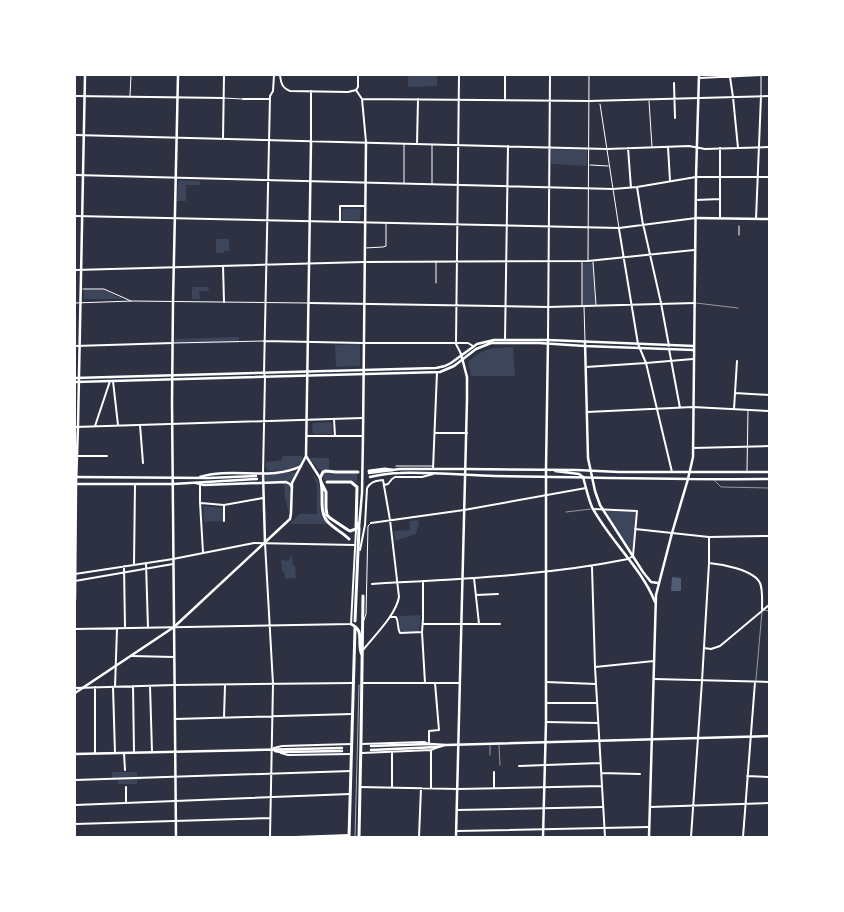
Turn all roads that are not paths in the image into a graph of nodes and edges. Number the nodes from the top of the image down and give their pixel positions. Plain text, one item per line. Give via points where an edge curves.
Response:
1 (85, 75) edge
2 (131, 75) edge
3 (178, 75) edge
4 (224, 75) edge
5 (274, 75) edge
6 (280, 75) edge
7 (358, 75) edge
8 (459, 75) edge
9 (505, 75) edge
10 (550, 75) edge
11 (590, 75) edge
12 (762, 75) edge
13 (734, 76) edge
14 (699, 77) edge
15 (730, 77) junction
16 (674, 82) dead end
17 (356, 90) junction
18 (311, 91) junction
19 (75, 96) edge
20 (84, 96) junction
21 (761, 96) junction
22 (769, 96) edge
23 (130, 97) junction
24 (734, 97) junction
25 (178, 98) junction
26 (224, 98) junction
27 (243, 98) joint
28 (270, 99) junction
29 (362, 99) junction
30 (418, 99) junction
31 (674, 99) junction
32 (698, 99) junction
33 (459, 100) junction
34 (505, 100) junction
35 (649, 100) junction
36 (551, 101) junction
37 (589, 101) junction
38 (600, 104) dead end
39 (675, 118) dead end
40 (75, 135) edge
41 (84, 135) junction
42 (177, 138) junction
43 (223, 140) junction
44 (269, 141) junction
45 (311, 141) junction
46 (366, 142) junction
47 (404, 144) junction
48 (417, 144) junction
49 (432, 144) junction
50 (458, 145) junction
51 (508, 146) junction
52 (550, 147) junction
53 (668, 147) junction
54 (697, 147) junction
55 (769, 147) edge
56 (589, 148) junction
57 (628, 148) junction
58 (652, 148) junction
59 (720, 148) junction
60 (738, 148) junction
61 (759, 148) junction
62 (607, 149) junction
63 (589, 166) junction
64 (609, 166) junction
65 (75, 175) edge
66 (83, 175) junction
67 (696, 177) junction
68 (720, 177) junction
69 (757, 177) junction
70 (769, 177) edge
71 (176, 178) junction
72 (268, 180) junction
73 (670, 181) junction
74 (310, 182) junction
75 (366, 183) junction
76 (404, 184) junction
77 (432, 185) junction
78 (457, 186) junction
79 (507, 187) junction
80 (637, 187) junction
81 (550, 188) junction
82 (631, 188) junction
83 (589, 189) junction
84 (613, 189) junction
85 (720, 199) junction
86 (696, 200) junction
87 (365, 206) junction
88 (75, 216) edge
89 (82, 216) junction
90 (175, 218) junction
91 (696, 218) junction
92 (720, 218) junction
93 (756, 219) junction
94 (769, 219) edge
95 (267, 220) junction
96 (310, 221) junction
97 (340, 222) junction
98 (365, 223) junction
99 (386, 223) junction
100 (642, 224) junction
101 (457, 225) junction
102 (506, 226) junction
103 (739, 226) dead end
104 (549, 227) junction
105 (588, 228) junction
106 (619, 228) junction
107 (738, 235) dead end
108 (365, 248) junction
109 (695, 250) junction
110 (650, 255) junction
111 (623, 258) junction
112 (593, 260) junction
113 (436, 261) junction
114 (456, 261) junction
115 (506, 261) junction
116 (549, 261) junction
117 (582, 261) junction
118 (588, 261) junction
119 (364, 262) junction
120 (266, 264) junction
121 (309, 264) junction
122 (174, 266) junction
123 (222, 266) junction
124 (81, 269) junction
125 (75, 270) edge
126 (436, 283) dead end
127 (81, 289) junction
128 (132, 302) junction
129 (173, 302) junction
130 (224, 302) junction
131 (75, 303) edge
132 (81, 303) junction
133 (265, 303) junction
134 (309, 303) junction
135 (661, 303) junction
136 (694, 303) junction
137 (364, 304) junction
138 (631, 304) junction
139 (456, 305) junction
140 (506, 306) junction
141 (583, 306) junction
142 (596, 306) junction
143 (548, 307) junction
144 (738, 308) dead end
145 (529, 339) junction
146 (505, 340) junction
147 (264, 341) junction
148 (308, 342) junction
149 (548, 342) junction
150 (172, 343) junction
151 (363, 343) junction
152 (538, 343) junction
153 (456, 344) junction
154 (585, 344) junction
155 (638, 344) junction
156 (75, 346) edge
157 (80, 346) junction
158 (473, 346) junction
159 (639, 348) junction
160 (669, 348) junction
161 (694, 348) junction
162 (461, 354) junction
163 (463, 358) junction
164 (694, 359) junction
165 (671, 361) junction
166 (737, 361) dead end
167 (646, 363) junction
168 (586, 367) junction
169 (363, 370) junction
170 (308, 371) junction
171 (264, 372) junction
172 (437, 372) junction
173 (363, 374) junction
174 (308, 376) junction
175 (172, 377) junction
176 (265, 377) junction
177 (77, 380) edge
178 (111, 381) junction
179 (735, 393) junction
180 (769, 395) edge
181 (693, 407) junction
182 (680, 408) junction
183 (657, 409) junction
184 (734, 409) junction
185 (748, 410) junction
186 (769, 411) edge
187 (587, 412) junction
188 (363, 418) junction
189 (308, 419) junction
190 (334, 419) junction
191 (264, 421) junction
192 (172, 424) junction
193 (118, 425) junction
194 (140, 425) junction
195 (77, 426) edge
196 (95, 426) junction
197 (435, 433) junction
198 (466, 434) junction
199 (307, 436) junction
200 (335, 436) junction
201 (363, 436) junction
202 (769, 446) edge
203 (748, 447) junction
204 (693, 448) junction
205 (77, 456) junction
206 (107, 456) dead end
207 (306, 456) junction
208 (143, 463) dead end
209 (302, 466) junction
210 (396, 466) dead end
211 (433, 468) junction
212 (466, 469) junction
213 (392, 470) joint
214 (546, 470) junction
215 (590, 470) junction
216 (358, 472) dead end
217 (369, 472) dead end
218 (672, 472) junction
219 (690, 472) junction
220 (769, 472) edge
221 (262, 473) junction
222 (747, 473) junction
223 (433, 474) junction
224 (466, 475) junction
225 (546, 476) junction
226 (76, 477) edge
227 (172, 477) junction
228 (200, 477) junction
229 (370, 477) dead end
230 (583, 477) junction
231 (592, 478) junction
232 (769, 478) edge
233 (688, 479) junction
234 (714, 479) junction
235 (321, 480) junction
236 (194, 482) junction
237 (328, 482) dead end
238 (262, 483) junction
239 (75, 484) edge
240 (135, 484) junction
241 (172, 484) junction
242 (200, 485) junction
243 (384, 485) junction
244 (292, 487) junction
245 (586, 488) junction
246 (769, 488) edge
247 (546, 495) junction
248 (263, 498) junction
249 (200, 502) junction
250 (224, 505) junction
251 (593, 509) junction
252 (464, 510) junction
253 (603, 510) junction
254 (566, 512) dead end
255 (390, 520) junction
256 (224, 521) dead end
257 (372, 523) joint
258 (357, 528) junction
259 (635, 529) junction
260 (672, 533) junction
261 (769, 536) edge
262 (710, 537) junction
263 (349, 539) dead end
264 (265, 543) junction
265 (355, 545) junction
266 (203, 552) junction
267 (633, 556) junction
268 (358, 557) junction
269 (173, 558) junction
270 (628, 559) junction
271 (146, 563) junction
272 (709, 563) junction
273 (173, 564) junction
274 (134, 565) junction
275 (124, 566) junction
276 (592, 566) junction
277 (146, 569) junction
278 (546, 571) junction
279 (124, 572) junction
280 (75, 574) edge
281 (474, 578) junction
282 (463, 579) junction
283 (75, 581) edge
284 (423, 581) junction
285 (398, 582) junction
286 (658, 583) junction
287 (372, 584) dead end
288 (498, 594) dead end
289 (476, 595) junction
290 (363, 596) dead end
291 (75, 599) edge
292 (655, 602) junction
293 (769, 605) edge
294 (762, 610) junction
295 (769, 611) edge
296 (390, 617) junction
297 (363, 623) junction
298 (423, 624) junction
299 (462, 624) junction
300 (480, 624) junction
301 (500, 624) dead end
302 (353, 625) junction
303 (270, 626) junction
304 (174, 627) junction
305 (125, 628) junction
306 (148, 628) junction
307 (75, 629) edge
308 (117, 629) junction
309 (422, 632) junction
310 (704, 648) junction
311 (363, 650) junction
312 (132, 656) junction
313 (363, 656) junction
314 (174, 657) junction
315 (654, 662) junction
316 (116, 666) junction
317 (595, 667) junction
318 (654, 679) junction
319 (702, 681) junction
320 (546, 682) junction
321 (755, 682) junction
322 (769, 682) edge
323 (353, 683) junction
324 (362, 683) junction
325 (425, 683) junction
326 (435, 683) junction
327 (461, 683) junction
328 (273, 684) junction
329 (596, 684) junction
330 (174, 685) junction
331 (225, 685) junction
332 (133, 686) junction
333 (150, 686) junction
334 (95, 687) junction
335 (114, 687) junction
336 (75, 688) edge
337 (84, 688) junction
338 (75, 693) edge
339 (546, 703) junction
340 (597, 704) junction
341 (352, 714) junction
342 (273, 716) junction
343 (224, 717) junction
344 (175, 719) junction
345 (546, 722) junction
346 (598, 723) junction
347 (751, 736) junction
348 (769, 736) edge
349 (698, 737) junction
350 (652, 739) junction
351 (600, 741) junction
352 (546, 742) junction
353 (490, 743) junction
354 (499, 743) junction
355 (351, 744) junction
356 (361, 744) junction
357 (429, 744) junction
358 (459, 744) junction
359 (446, 745) junction
360 (438, 747) junction
361 (271, 749) junction
362 (432, 750) junction
363 (175, 751) junction
364 (134, 752) junction
365 (152, 752) junction
366 (280, 752) junction
367 (392, 752) junction
368 (95, 753) junction
369 (115, 753) junction
370 (124, 753) junction
371 (75, 754) edge
372 (351, 754) junction
373 (361, 754) junction
374 (490, 755) dead end
375 (600, 763) junction
376 (546, 765) junction
377 (500, 766) dead end
378 (519, 766) dead end
379 (124, 770) dead end
380 (350, 771) junction
381 (494, 772) dead end
382 (272, 773) junction
383 (601, 773) junction
384 (640, 774) dead end
385 (748, 776) junction
386 (176, 777) junction
387 (769, 777) edge
388 (75, 780) edge
389 (602, 786) junction
390 (126, 787) dead end
391 (360, 787) junction
392 (545, 787) junction
393 (392, 788) junction
394 (421, 788) junction
395 (432, 788) junction
396 (494, 788) junction
397 (458, 789) junction
398 (350, 794) junction
399 (271, 798) junction
400 (176, 802) junction
401 (126, 803) junction
402 (769, 803) edge
403 (746, 804) junction
404 (75, 805) edge
405 (693, 805) junction
406 (603, 806) junction
407 (650, 807) junction
408 (544, 808) junction
409 (457, 810) junction
410 (270, 818) junction
411 (176, 821) junction
412 (75, 824) edge
413 (649, 827) junction
414 (604, 829) junction
415 (544, 830) junction
416 (456, 832) junction
417 (349, 836) edge
418 (176, 837) edge
419 (270, 837) edge
420 (295, 837) edge
421 (359, 837) edge
422 (419, 837) edge
423 (456, 837) edge
424 (544, 837) edge
425 (605, 837) edge
426 (649, 837) edge
427 (691, 837) edge
428 (743, 837) edge

1 - 20 main road
2 - 23 street
3 - 25 main road
4 - 26 street
5 - 28 street
6 - 18 street via 287,90
7 - 17 street
8 - 33 street
9 - 34 street
10 - 36 street
11 - 37 street
12 - 13 street
12 - 21 street
13 - 15 street
14 - 15 street
14 - 32 main road
15 - 24 street
16 - 31 street
17 - 18 street
17 - 29 street
18 - 45 street
19 - 20 street
20 - 23 street
20 - 41 main road
21 - 22 street
21 - 24 street
21 - 61 street
23 - 25 street
24 - 32 street
24 - 60 street
25 - 26 street
25 - 42 main road
26 - 27 street
26 - 43 street
27 - 28 street
28 - 44 street
29 - 30 street
29 - 46 street
30 - 33 street
30 - 48 street
31 - 32 street
31 - 35 street
31 - 39 street
32 - 54 main road
33 - 34 street
33 - 50 street
34 - 36 street
35 - 37 street
35 - 58 street
36 - 37 street
36 - 52 street
37 - 56 street
38 - 62 street
40 - 41 street
41 - 42 street
41 - 66 main road
42 - 43 street
42 - 71 main road
43 - 44 street
44 - 45 street
44 - 72 street
45 - 46 street
45 - 74 main road
46 - 47 street
46 - 75 main road
47 - 48 street
47 - 76 street
48 - 49 street
49 - 50 street
49 - 77 street
50 - 51 street
50 - 78 street
51 - 52 street
51 - 79 street
52 - 56 street
52 - 81 street
53 - 54 street
53 - 58 street
53 - 73 street
54 - 59 street
54 - 67 main road
55 - 61 street
56 - 62 street
56 - 63 street
57 - 58 street
57 - 62 street
57 - 82 street
59 - 60 street
59 - 68 street
60 - 61 street
61 - 69 street
62 - 64 street
63 - 64 street
63 - 83 street
64 - 84 street
65 - 66 street
66 - 71 street
66 - 89 main road
67 - 68 street
67 - 73 street
67 - 86 main road
68 - 69 street
68 - 85 street
69 - 70 street
69 - 93 street
71 - 72 street
71 - 90 main road
72 - 74 street
72 - 95 street
73 - 80 street
74 - 75 street
74 - 96 main road
75 - 76 street
75 - 87 main road
76 - 77 street
77 - 78 street
78 - 79 street
78 - 101 street
79 - 81 street
79 - 102 street
80 - 82 street
80 - 100 street
81 - 83 street
81 - 104 street
82 - 84 street
83 - 84 street
83 - 105 street
84 - 106 street
85 - 86 street
85 - 92 street
86 - 91 main road
87 - 97 street via 340,206
87 - 98 main road
88 - 89 street
89 - 90 street
89 - 124 main road
90 - 95 street
90 - 122 main road
91 - 92 main road
91 - 100 street
91 - 109 main road
92 - 93 main road
93 - 94 main road
95 - 96 street
95 - 120 street
96 - 97 street
96 - 121 main road
97 - 98 street
98 - 99 street
98 - 108 main road
99 - 101 street
99 - 108 street via 385,247
100 - 106 street
100 - 110 street
101 - 102 street
101 - 114 street
102 - 104 street
102 - 115 street
103 - 107 street
104 - 105 street
104 - 116 street
105 - 106 street
105 - 118 street
106 - 111 street
108 - 119 main road
109 - 110 street
109 - 136 main road
110 - 111 street
110 - 135 street
111 - 112 street
111 - 138 street
112 - 118 street
112 - 142 street
113 - 114 street
113 - 119 street
113 - 126 street
114 - 115 street
114 - 139 street
115 - 116 street
115 - 140 street
116 - 117 street
116 - 143 street
117 - 118 street
117 - 141 street
119 - 121 street
119 - 137 main road
120 - 121 street
120 - 123 street
120 - 133 street
121 - 134 main road
122 - 123 street
122 - 124 street
122 - 129 main road
123 - 130 street
124 - 125 street
124 - 127 main road
127 - 128 street via 104,290
127 - 132 main road
128 - 129 street
128 - 132 street
129 - 130 street
129 - 150 main road
130 - 133 street
131 - 132 street
132 - 157 main road
133 - 134 street
133 - 147 street
134 - 137 street
134 - 148 main road
135 - 136 street
135 - 138 street
135 - 160 street
136 - 144 lane
136 - 161 main road
137 - 139 street
137 - 151 main road
138 - 142 street
138 - 155 street
139 - 140 street
139 - 153 street
140 - 143 street
140 - 146 street
141 - 142 street
141 - 143 street
141 - 154 street
143 - 149 street
145 - 146 main road
145 - 149 main road
145 - 152 main road
146 - 158 main road via 490,340
147 - 148 street
147 - 150 street
147 - 171 street
148 - 151 street
148 - 170 main road
149 - 152 main road
149 - 154 main road
149 - 214 main road
150 - 157 street
150 - 175 main road
151 - 153 street
151 - 169 main road
152 - 163 main road via 487,344
153 - 158 street via 470,343
153 - 162 street
154 - 155 main road
154 - 159 main road
154 - 168 main road
155 - 159 street
155 - 160 main road
156 - 157 street
157 - 177 main road
158 - 162 main road
159 - 160 main road
159 - 167 street
160 - 161 main road
160 - 165 street
161 - 164 main road
162 - 163 main road
162 - 169 main road via 439,368
163 - 172 main road via 450,368
163 - 198 main road via 467,377
164 - 165 street
164 - 181 main road
165 - 167 street
165 - 182 street
166 - 179 street
167 - 168 street
167 - 183 street
168 - 187 main road
169 - 170 main road
169 - 173 main road
170 - 171 main road
170 - 174 main road
171 - 175 main road
171 - 176 street
172 - 173 main road
172 - 197 street
173 - 174 main road
173 - 188 main road
174 - 176 main road
174 - 189 main road
175 - 176 main road
175 - 177 main road
175 - 178 main road
175 - 192 main road
176 - 191 street
177 - 178 main road
177 - 195 main road
178 - 193 street
178 - 196 street
179 - 180 street
179 - 184 street
181 - 182 street
181 - 184 street
181 - 204 main road
182 - 183 street
183 - 187 street
183 - 218 street
184 - 185 street
185 - 186 street
185 - 203 street
187 - 215 main road
188 - 190 street
188 - 201 main road
189 - 190 street
189 - 191 street
189 - 199 main road
190 - 200 street
191 - 192 street
191 - 221 street
192 - 194 street
192 - 227 main road
193 - 194 street
193 - 196 street
194 - 208 street
195 - 196 street
195 - 205 main road
197 - 198 street
197 - 211 street
198 - 212 main road
199 - 200 street
199 - 207 main road
200 - 201 street
201 - 258 main road via 362,493
202 - 203 street
203 - 204 street
203 - 222 street
204 - 219 main road
205 - 206 street
205 - 226 main road
207 - 209 main road
207 - 235 main road
209 - 221 main road via 286,472
209 - 244 main road
210 - 211 street
211 - 212 main road
211 - 213 main road
212 - 214 main road
212 - 224 main road
213 - 217 highway
214 - 215 main road
214 - 225 main road
214 - 230 main road
215 - 218 main road
215 - 231 main road
216 - 235 highway via 326,471
218 - 219 main road
219 - 222 main road
219 - 233 main road
220 - 222 main road
221 - 228 main road
221 - 238 main road
223 - 224 main road
223 - 229 main road via 400,473
223 - 243 street via 395,477
224 - 225 main road
224 - 252 main road
225 - 230 main road
225 - 247 main road
226 - 227 main road
226 - 239 main road
227 - 228 main road
227 - 241 main road
228 - 236 main road via 257,478
230 - 231 main road
230 - 245 main road
231 - 233 main road
231 - 253 main road
232 - 234 main road
233 - 234 main road
233 - 260 main road
234 - 246 lane via 720,487
235 - 258 highway via 326,492 327,515 350,531
235 - 263 highway via 323,515
236 - 241 main road
236 - 242 main road
237 - 258 highway via 355,484
238 - 242 main road
238 - 244 main road via 286,482
238 - 248 main road
239 - 240 main road
239 - 280 main road
240 - 241 main road
240 - 274 street
241 - 269 main road
242 - 249 street
243 - 255 street
243 - 268 street via 383,480 373,481 366,488
244 - 264 main road via 290,519
245 - 247 street
245 - 251 main road
247 - 252 street
247 - 278 main road
248 - 250 street
248 - 264 main road
249 - 250 street
249 - 266 street
250 - 256 street
251 - 253 street
251 - 254 lane
251 - 270 main road
252 - 255 street
252 - 282 main road
253 - 259 street via 636,511
253 - 267 main road
255 - 257 street
255 - 285 street
257 - 297 street via 368,526 366,614
258 - 265 street
258 - 268 highway
259 - 260 street
259 - 267 street
260 - 262 street
260 - 286 main road
261 - 262 street
262 - 272 street
264 - 265 street
264 - 266 street
264 - 303 street
264 - 304 main road
265 - 302 street
266 - 269 street
267 - 270 street
267 - 286 main road via 651,582
268 - 302 highway
269 - 271 street
269 - 273 main road
270 - 276 street
270 - 292 main road
271 - 274 street
271 - 277 street
272 - 294 street via 727,565 756,577 761,588
272 - 310 street
273 - 277 street
273 - 304 main road
274 - 275 street
275 - 279 street
275 - 280 street
276 - 278 street
276 - 317 street
277 - 279 street
277 - 306 street
278 - 281 street
278 - 320 main road
279 - 283 street
279 - 305 street
280 - 283 main road
281 - 282 street
281 - 289 street
282 - 284 street
282 - 299 main road
283 - 291 main road
284 - 285 street
284 - 298 street
285 - 287 street
285 - 296 street via 398,601
286 - 292 main road
288 - 289 street
289 - 300 street
290 - 297 highway
292 - 315 main road
293 - 294 street
294 - 295 lane
294 - 310 street via 720,646
294 - 321 lane
296 - 309 street via 398,620 400,633
296 - 311 street
297 - 311 highway
298 - 299 street
298 - 309 street
299 - 300 street
299 - 327 main road
300 - 301 street
302 - 303 street
302 - 313 highway via 359,632
302 - 323 highway
303 - 304 street
303 - 328 street
304 - 306 street
304 - 312 main road
304 - 314 main road
305 - 306 street
305 - 308 street
307 - 308 street
308 - 316 street
309 - 325 street
310 - 319 street
311 - 313 highway
312 - 314 street
312 - 316 main road
313 - 324 highway
314 - 330 main road
315 - 317 street
315 - 318 main road
316 - 335 street
316 - 337 main road
317 - 329 street
318 - 319 street
318 - 350 main road
319 - 321 street
319 - 349 street
320 - 329 street
320 - 339 main road
321 - 322 street
321 - 347 street
323 - 328 street
323 - 341 highway
324 - 325 street
324 - 356 highway
325 - 326 street
326 - 327 street
326 - 357 street via 439,730 429,731
327 - 358 main road
328 - 331 street
328 - 342 street
329 - 340 street
330 - 331 street
330 - 333 street
330 - 344 main road
331 - 343 street
332 - 333 street
332 - 335 street
332 - 364 street
333 - 365 street
334 - 335 street
334 - 337 street
334 - 368 street
335 - 369 street
336 - 337 street
337 - 338 main road
339 - 340 street
339 - 345 main road
340 - 346 street
341 - 342 street
341 - 355 highway
342 - 343 street
342 - 361 street
343 - 344 street
344 - 363 main road
345 - 346 street
345 - 352 main road
346 - 351 street
347 - 348 main road
347 - 349 main road
347 - 385 street
349 - 350 main road
349 - 405 street
350 - 351 main road
350 - 407 main road
351 - 352 main road
351 - 375 street
352 - 354 main road
352 - 376 main road
353 - 354 main road
353 - 358 main road
353 - 374 lane
354 - 377 lane
355 - 361 street
355 - 372 highway
356 - 357 street
356 - 373 highway
357 - 359 main road
357 - 360 main road via 371,748
358 - 359 main road
358 - 397 main road
359 - 360 main road
360 - 362 street
361 - 363 main road
361 - 366 main road
361 - 366 main road via 342,749
361 - 382 street
362 - 367 street
362 - 395 street
363 - 365 main road
363 - 386 main road
364 - 365 main road
364 - 370 main road
366 - 372 street via 288,755
367 - 373 street
367 - 393 street
368 - 369 main road
368 - 371 main road
369 - 370 main road
370 - 379 street
372 - 380 highway
373 - 391 highway
375 - 376 street
375 - 383 street
376 - 378 street
376 - 392 main road
380 - 382 street
380 - 398 highway
381 - 396 street
382 - 386 street
382 - 399 street
383 - 384 street
383 - 389 street
385 - 387 street
385 - 403 street
386 - 388 street
386 - 400 main road
389 - 392 street
389 - 406 street
390 - 401 street
391 - 393 street
391 - 421 highway
392 - 396 street
392 - 408 main road
393 - 394 street
394 - 395 street
394 - 422 street
395 - 397 street
396 - 397 street
397 - 409 main road
398 - 399 street
398 - 417 highway
399 - 400 street
399 - 410 street
400 - 401 street
400 - 411 main road
401 - 404 street
402 - 403 street
403 - 405 street
403 - 428 street
405 - 407 street
405 - 427 street
406 - 408 street
406 - 414 street
407 - 413 main road
408 - 409 street
408 - 415 main road
409 - 416 main road
410 - 411 street
410 - 419 street
411 - 412 street
411 - 418 main road
413 - 414 street
413 - 426 main road
414 - 415 street
414 - 425 street
415 - 416 street
415 - 424 main road
416 - 423 main road
417 - 420 street

